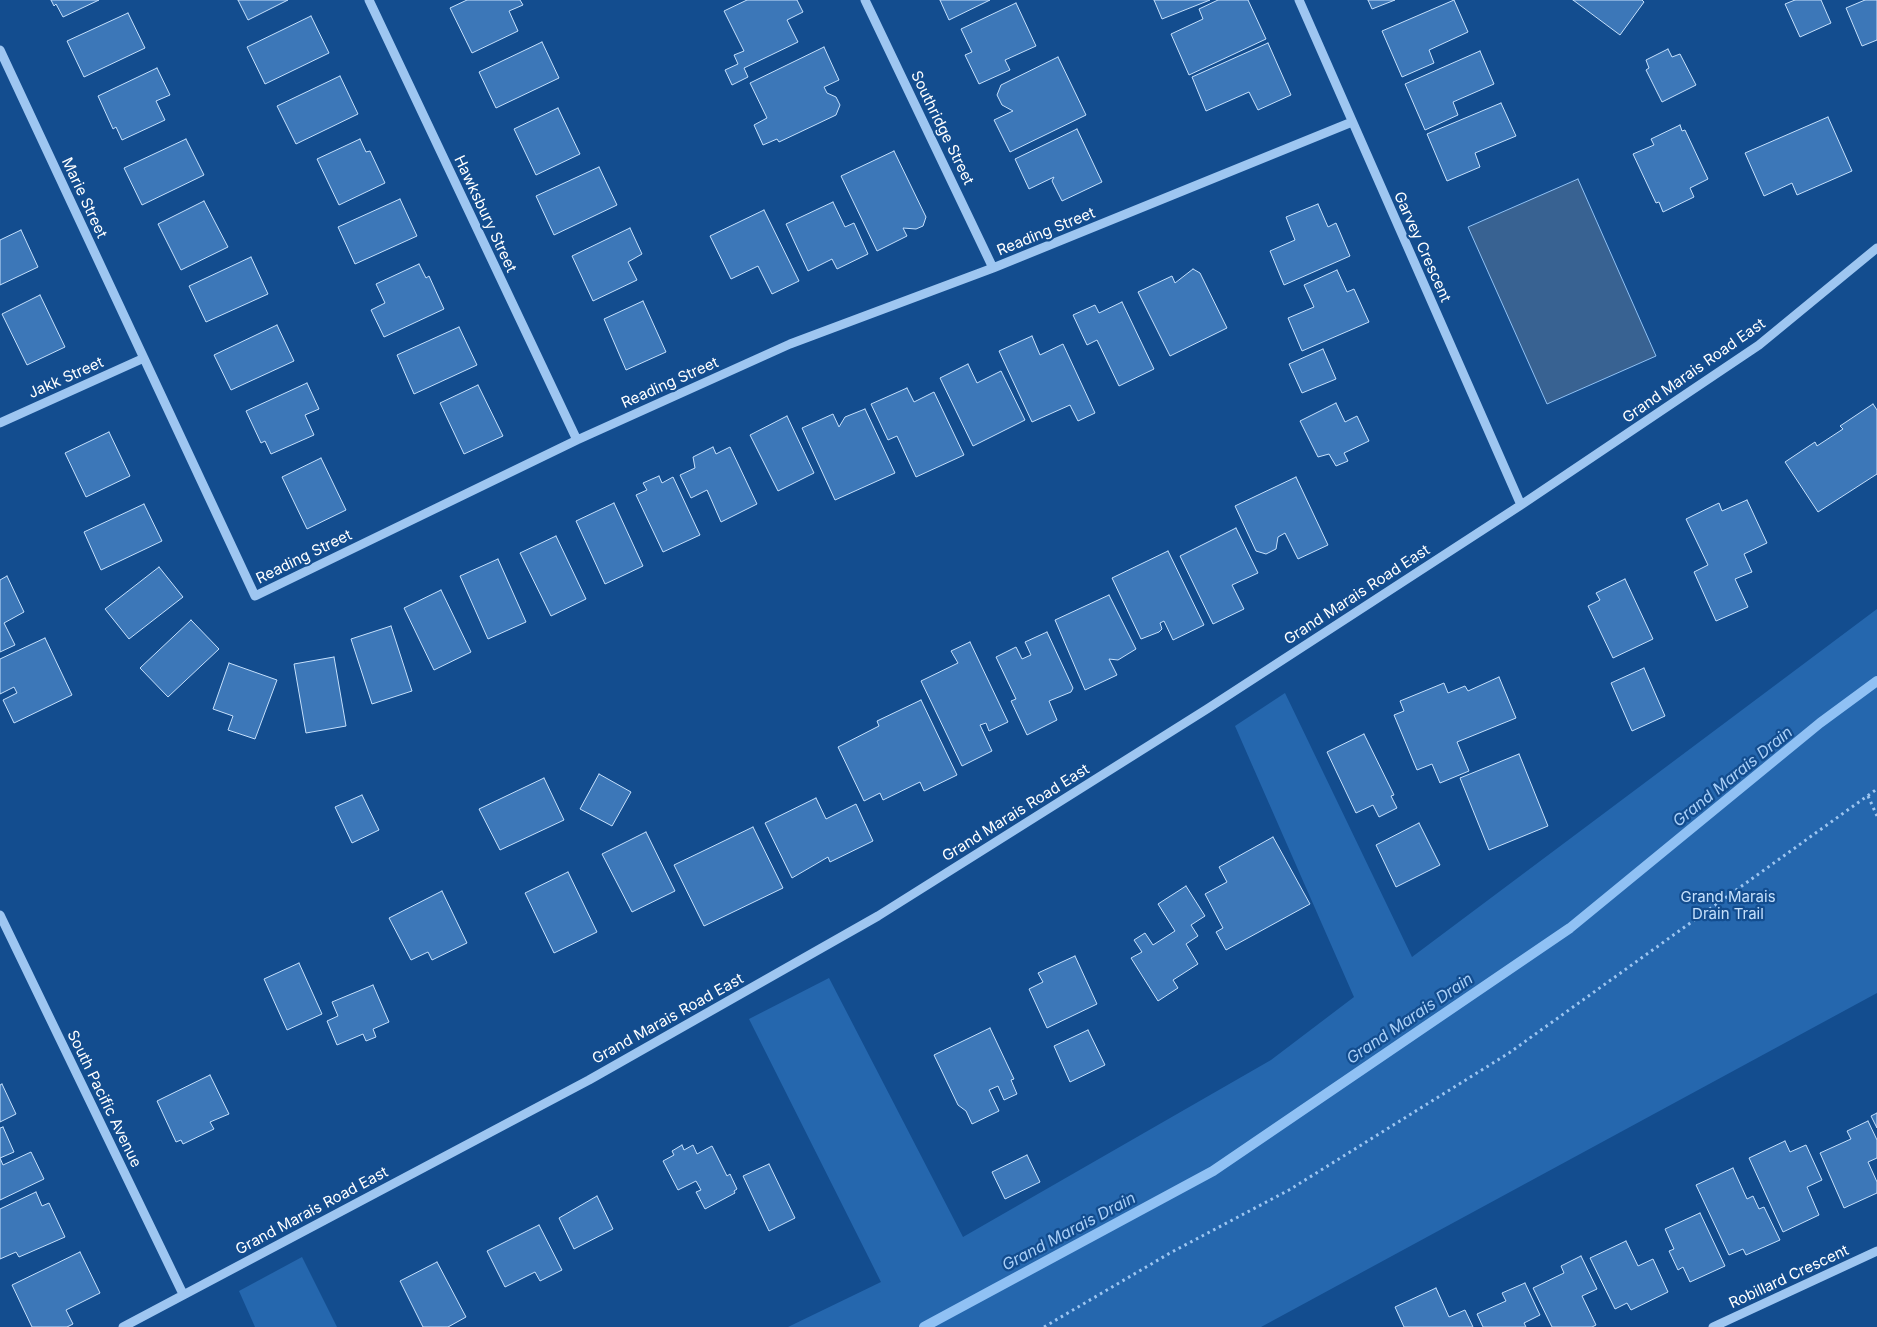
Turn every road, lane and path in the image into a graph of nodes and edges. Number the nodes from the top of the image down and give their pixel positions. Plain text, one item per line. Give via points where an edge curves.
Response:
1 (368, 0) edge
2 (865, 0) edge
3 (1299, 0) edge
4 (0, 50) edge
5 (1352, 122) junction
6 (1877, 248) edge
7 (993, 268) junction
8 (144, 358) junction
9 (0, 423) edge
10 (577, 440) junction
11 (1521, 506) junction
12 (1877, 789) edge
13 (1868, 796) junction
14 (1877, 816) edge
15 (0, 915) edge
16 (1877, 1251) edge
17 (183, 1294) junction
18 (123, 1327) edge
19 (1044, 1327) edge
20 (1713, 1327) edge

1 - 10 street, Hawksbury Street
2 - 7 street, Southridge Street
3 - 5 street, Garvey Crescent
4 - 8 street, Marie Street
5 - 7 street, Reading Street
5 - 11 street, Garvey Crescent
6 - 11 street, Grand Marais Road East via 1759,345
7 - 10 street, Reading Street via 790,344
8 - 9 street, Jakk Street
8 - 10 street, Reading Street via 255,596
11 - 17 street, Grand Marais Road East via 878,916 589,1080
12 - 13 path
13 - 14 path
13 - 19 path via 1509,1053 1289,1190 1170,1253
15 - 17 street, South Pacific Avenue
16 - 20 street, Robillard Crescent
17 - 18 street, Grand Marais Road East

